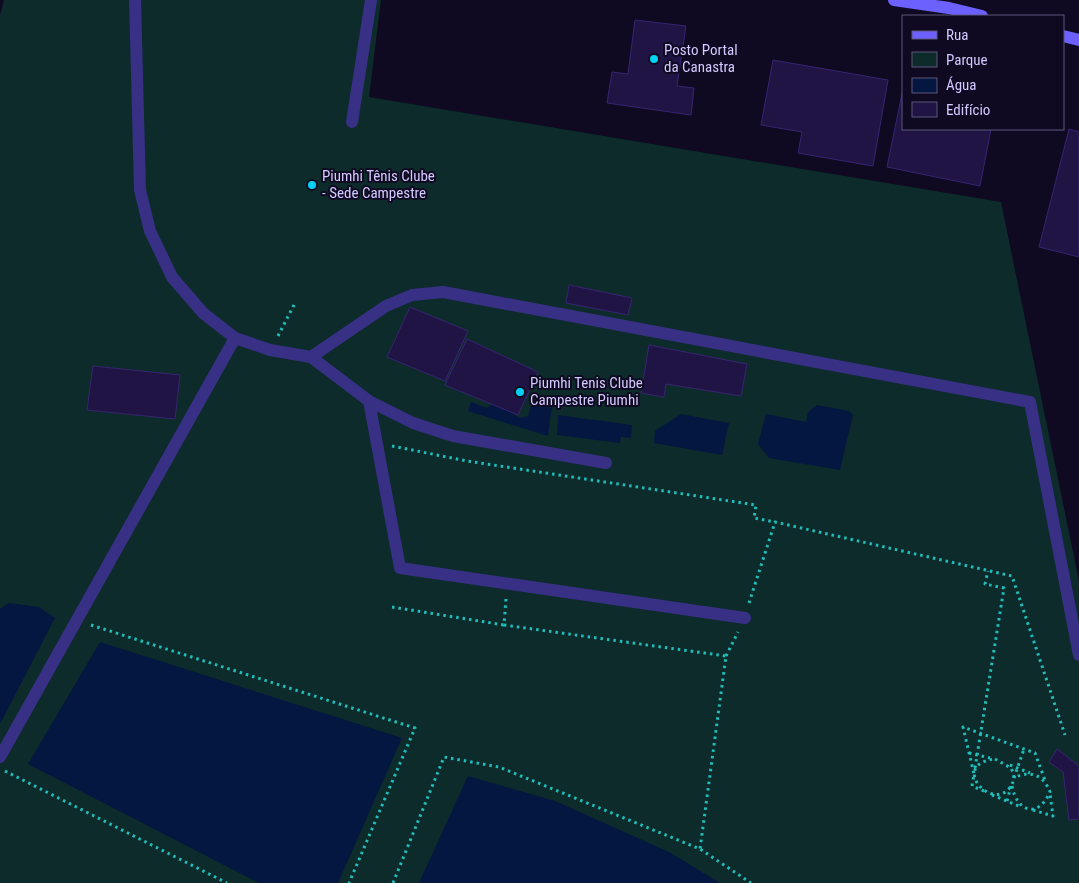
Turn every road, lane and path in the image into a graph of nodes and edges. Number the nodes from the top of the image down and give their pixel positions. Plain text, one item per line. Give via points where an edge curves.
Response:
1 (135, 0) edge
2 (371, 0) edge
3 (894, 0) edge
4 (915, 1) edge
5 (950, 4) edge
6 (979, 15) edge
7 (352, 122) dead end
8 (295, 303) dead end
9 (236, 338) junction
10 (270, 350) junction
11 (311, 357) junction
12 (369, 401) junction
13 (376, 442) junction
14 (606, 463) dead end
15 (775, 522) junction
16 (988, 571) junction
17 (508, 583) junction
18 (392, 607) dead end
19 (745, 618) junction
20 (77, 620) junction
21 (504, 625) junction
22 (726, 656) junction
23 (1079, 656) edge
24 (981, 734) junction
25 (1065, 734) dead end
26 (1024, 749) junction
27 (969, 753) junction
28 (977, 755) junction
29 (0, 757) edge
30 (995, 759) junction
31 (1005, 763) junction
32 (975, 768) junction
33 (1018, 768) junction
34 (0, 769) edge
35 (974, 774) junction
36 (1032, 774) junction
37 (1014, 778) junction
38 (1046, 783) junction
39 (1012, 786) junction
40 (1050, 792) junction
41 (989, 794) junction
42 (1007, 801) junction
43 (1022, 806) junction
44 (1027, 809) junction
45 (700, 849) junction
46 (227, 883) edge
47 (349, 883) edge
48 (393, 883) edge
49 (751, 883) edge

1 - 9 street via 140,190 150,232 172,277 203,313
2 - 7 street
3 - 4 main road
4 - 5 main road
5 - 6 main road
8 - 10 path
9 - 10 street
9 - 20 street
10 - 11 street
11 - 12 street
11 - 23 street via 386,306 412,295 443,292 1030,402
12 - 13 street
12 - 14 street via 413,423 453,436
13 - 15 path via 467,461 756,505 754,518
13 - 17 street via 400,568
15 - 16 path
15 - 19 path
16 - 24 path via 985,584 1004,588
16 - 25 path via 1012,576
17 - 19 street
17 - 21 path
18 - 21 path
19 - 22 path
20 - 29 street
20 - 47 path via 415,728
21 - 22 path
22 - 45 path
24 - 26 path
24 - 27 path via 963,727
24 - 28 path
26 - 33 path
26 - 38 path via 1035,753
27 - 28 path
27 - 35 path
28 - 30 path
28 - 32 path
30 - 31 path
30 - 32 path
31 - 33 path
31 - 37 path via 1011,768
32 - 35 path
33 - 36 path
33 - 37 path
34 - 46 path
35 - 41 path
36 - 37 path
36 - 38 path
37 - 39 path
38 - 40 path
39 - 41 path via 1003,793
39 - 42 path
39 - 43 path via 1014,797
40 - 44 path via 1039,807
40 - 44 path via 1053,816
41 - 42 path
42 - 43 path
43 - 44 path
45 - 48 path via 498,767 444,757
45 - 49 path

